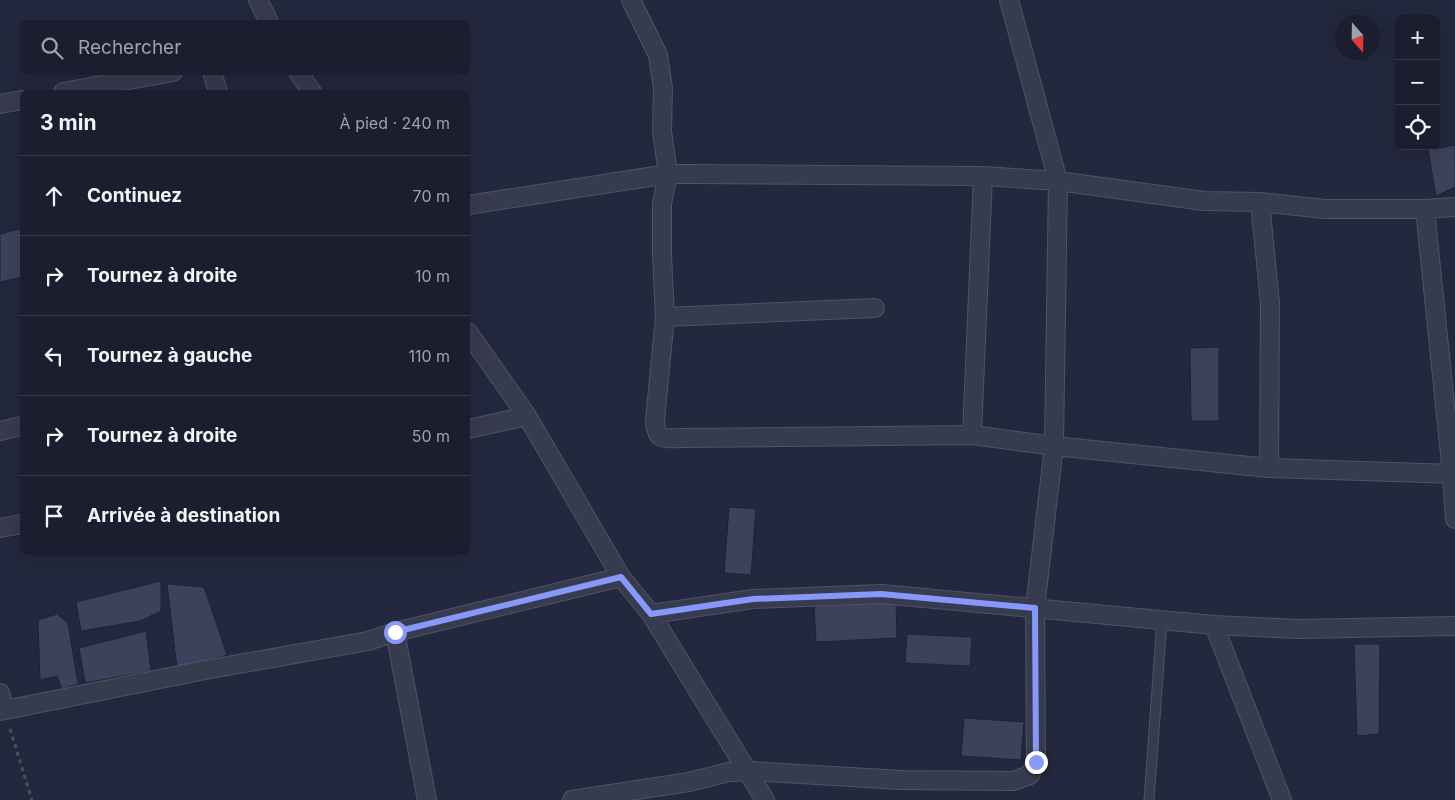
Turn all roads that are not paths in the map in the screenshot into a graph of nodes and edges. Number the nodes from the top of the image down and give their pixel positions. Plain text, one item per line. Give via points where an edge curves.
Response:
1 (258, 0) edge
2 (631, 0) edge
3 (1009, 0) edge
4 (268, 20) edge
5 (156, 75) edge
6 (213, 75) edge
7 (300, 75) edge
8 (74, 90) edge
9 (217, 90) edge
10 (311, 90) edge
11 (20, 100) edge
12 (0, 104) edge
13 (668, 174) junction
14 (983, 176) junction
15 (1058, 182) junction
16 (1260, 202) junction
17 (470, 205) edge
18 (1455, 207) edge
19 (1425, 209) junction
20 (875, 308) dead end
21 (665, 317) junction
22 (470, 335) edge
23 (527, 416) junction
24 (20, 426) edge
25 (470, 429) edge
26 (0, 431) edge
27 (972, 436) junction
28 (1054, 446) junction
29 (1269, 468) junction
30 (1454, 474) edge
31 (1455, 519) edge
32 (20, 524) edge
33 (0, 528) edge
34 (621, 577) junction
35 (1035, 608) junction
36 (651, 614) junction
37 (1162, 620) junction
38 (1214, 625) junction
39 (1455, 626) edge
40 (395, 632) junction
41 (2, 704) edge
42 (749, 771) junction
43 (427, 800) edge
44 (572, 800) edge
45 (765, 800) edge
46 (1149, 800) edge
47 (1282, 800) edge

1 - 4 street
2 - 13 street via 658,55
3 - 15 street
5 - 8 street
6 - 9 street
7 - 10 street
11 - 12 street
13 - 14 street
13 - 17 street
13 - 21 street via 662,204
14 - 15 street
14 - 27 street
15 - 16 street via 1204,201
15 - 28 street
16 - 19 street via 1325,209
16 - 29 street via 1270,303
18 - 19 street
19 - 30 street
20 - 21 street
21 - 27 street via 655,420 657,435 661,437
22 - 23 street
23 - 25 street
23 - 34 street
24 - 26 street
27 - 28 street
28 - 29 street
28 - 35 street
29 - 30 street
30 - 31 street
32 - 33 street
34 - 36 street
34 - 40 street
35 - 36 street via 881,594 753,599
35 - 37 street
35 - 42 street via 1036,762 1030,775 1013,781 966,781
36 - 42 street
37 - 38 street
37 - 46 lane
38 - 39 street via 1299,629
38 - 47 street
40 - 41 street via 368,641
40 - 43 street
42 - 44 street
42 - 45 street

